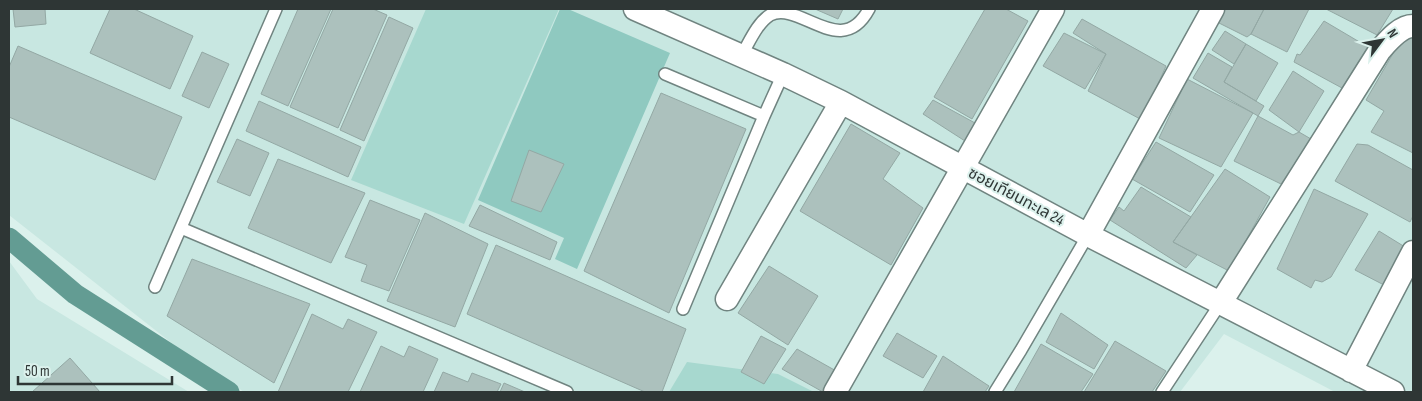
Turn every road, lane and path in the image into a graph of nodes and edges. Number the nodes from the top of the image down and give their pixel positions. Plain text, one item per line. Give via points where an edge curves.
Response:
1 (276, 9) edge
2 (635, 9) edge
3 (869, 9) edge
4 (1053, 9) edge
5 (1213, 9) edge
6 (1413, 26) edge
7 (741, 56) junction
8 (665, 74) dead end
9 (783, 74) junction
10 (841, 102) junction
11 (764, 116) junction
12 (963, 169) junction
13 (181, 228) junction
14 (1088, 235) junction
15 (1413, 252) edge
16 (154, 287) dead end
17 (727, 299) dead end
18 (1220, 304) junction
19 (683, 309) dead end
20 (1351, 371) junction
21 (567, 392) edge
22 (835, 392) edge
23 (995, 392) edge
24 (1162, 392) edge
25 (1393, 392) edge

1 - 13 lane
2 - 7 street, ซอยเทียนทะเล 24
3 - 7 lane via 855,26 846,29 832,28 778,11 763,20
4 - 12 street
5 - 14 street
6 - 18 street via 1400,31 1380,50
7 - 9 street, ซอยเทียนทะเล 24
8 - 11 lane
9 - 10 street, ซอยเทียนทะเล 24
9 - 11 lane
10 - 12 street, ซอยเทียนทะเล 24
10 - 17 street
11 - 19 lane
12 - 14 street, ซอยเทียนทะเล 24
12 - 22 street
13 - 16 lane
13 - 21 lane
14 - 18 street, ซอยเทียนทะเล 24
14 - 23 lane
15 - 20 street
18 - 20 street, ซอยเทียนทะเล 24
18 - 24 lane
20 - 25 street, ซอยเทียนทะเล 24

